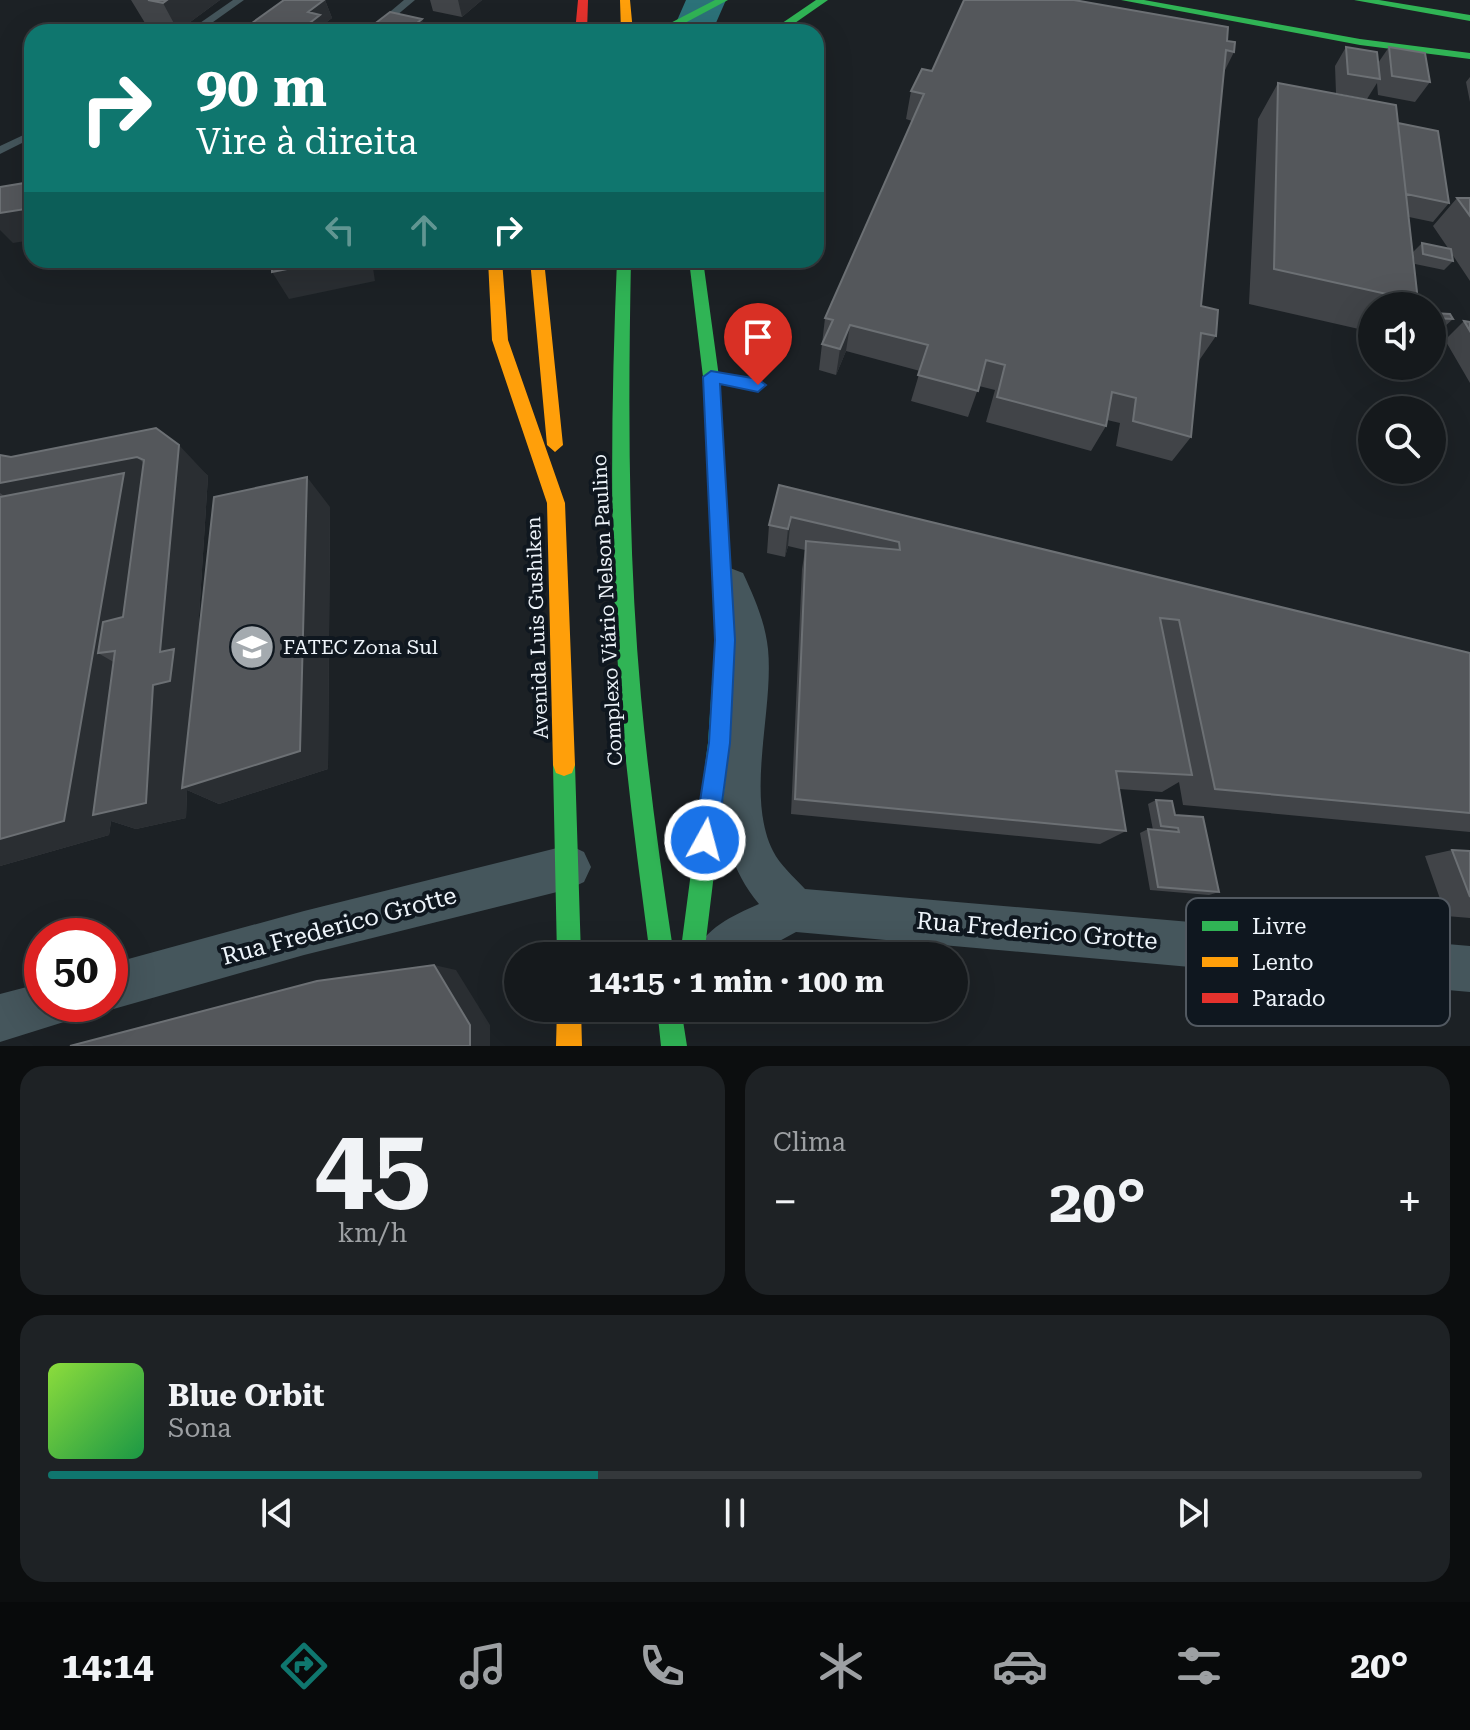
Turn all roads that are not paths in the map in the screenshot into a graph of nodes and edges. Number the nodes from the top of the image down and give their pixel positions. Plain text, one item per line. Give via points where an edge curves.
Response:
1 (239, 0) edge
2 (410, 0) edge
3 (583, 0) edge
4 (625, 0) edge
5 (723, 0) edge
6 (823, 0) edge
7 (835, 0) edge
8 (1126, 0) edge
9 (1359, 0) edge
10 (796, 16) junction
11 (1345, 16) dead end
12 (1470, 18) edge
13 (204, 24) edge
14 (381, 24) edge
15 (582, 24) edge
16 (626, 24) edge
17 (675, 24) edge
18 (786, 24) edge
19 (1470, 35) edge
20 (1470, 56) edge
21 (24, 138) edge
22 (0, 151) edge
23 (496, 268) edge
24 (538, 268) edge
25 (624, 268) edge
26 (697, 268) edge
27 (711, 377) junction
28 (758, 385) dead end
29 (556, 503) junction
30 (721, 567) junction
31 (569, 867) junction
32 (795, 910) junction
33 (569, 942) edge
34 (660, 942) edge
35 (694, 942) edge
36 (734, 942) edge
37 (1186, 944) edge
38 (1450, 967) edge
39 (1470, 969) edge
40 (128, 982) edge
41 (24, 1011) edge
42 (0, 1018) edge
43 (569, 1022) edge
44 (671, 1022) edge
45 (685, 1022) edge
46 (569, 1046) edge
47 (674, 1046) edge
48 (682, 1046) edge

1 - 13 lane
2 - 14 lane
3 - 15 main road
4 - 16 main road
5 - 17 main road
6 - 10 main road
7 - 10 main road
8 - 20 main road
9 - 12 main road
10 - 18 main road
11 - 19 main road
21 - 22 lane
23 - 29 main road, Avenida Luis Gushiken via 500,340
24 - 29 main road via 556,448
25 - 34 main road, Complexo Viário Nelson Paulino via 621,487 633,728
26 - 27 main road
27 - 28 lane
27 - 30 main road
29 - 31 main road, Avenida Luis Gushiken
30 - 32 street via 742,604 750,635 742,812 751,853 767,882
30 - 35 main road via 725,640 719,743
31 - 33 main road, Avenida Luis Gushiken
31 - 40 street, Rua Frederico Grotte
32 - 36 street, Rua Frederico Grotte
32 - 37 street, Rua Frederico Grotte
38 - 39 street, Rua Frederico Grotte
41 - 42 street
43 - 46 main road
44 - 47 main road
45 - 48 main road

